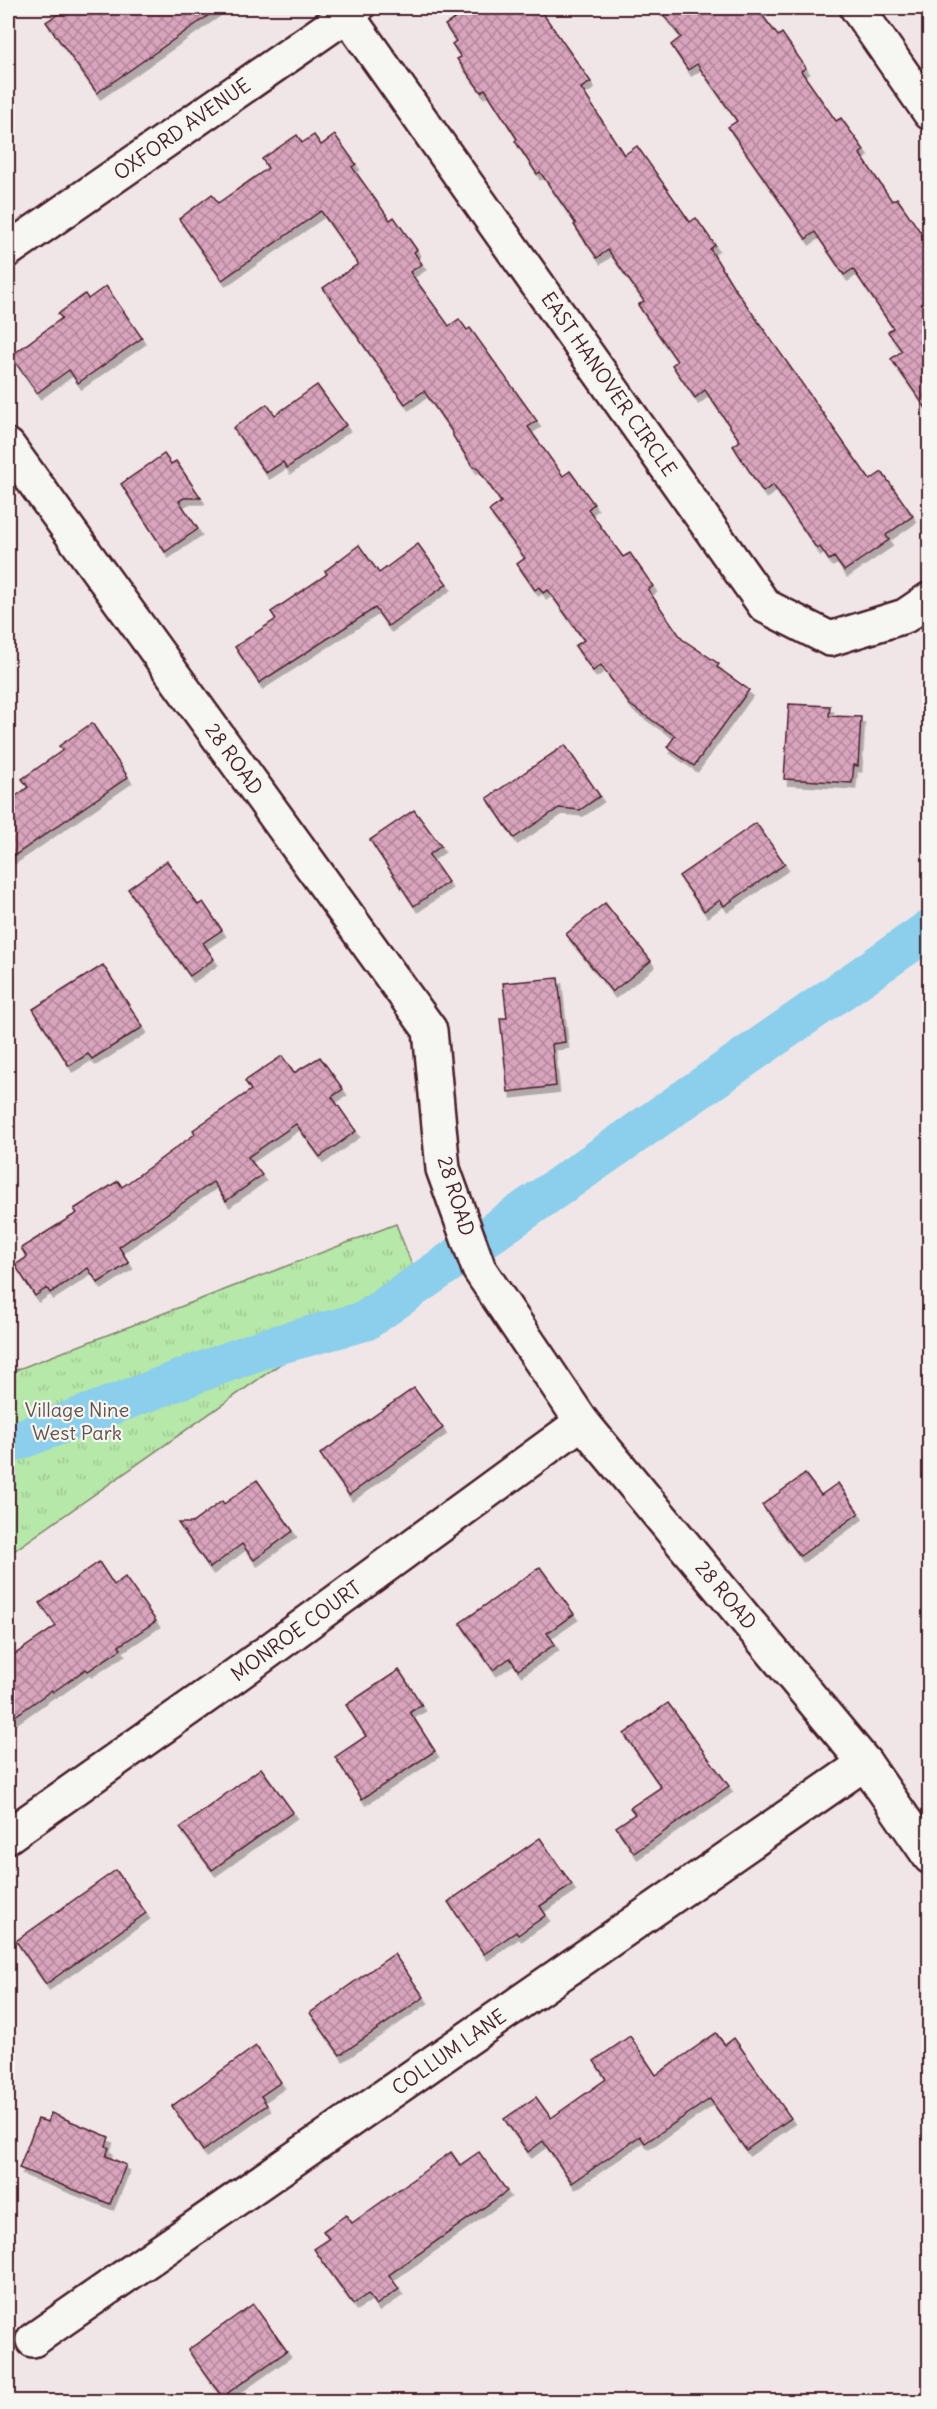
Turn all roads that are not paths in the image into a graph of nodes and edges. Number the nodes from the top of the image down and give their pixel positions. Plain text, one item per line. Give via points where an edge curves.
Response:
1 (857, 8) edge
2 (349, 10) edge
3 (930, 113) edge
4 (8, 250) edge
5 (8, 446) edge
6 (930, 598) edge
7 (582, 1422) junction
8 (865, 1762) junction
9 (8, 1836) edge
10 (930, 1857) edge
11 (33, 2340) dead end

1 - 3 street
2 - 4 street, OXFORD AVENUE
2 - 6 street, EAST HANOVER CIRCLE via 765,606 830,639 905,616
5 - 7 street, 28 ROAD via 430,1030 443,1168 479,1269
7 - 8 street, 28 ROAD
7 - 9 street, MONROE COURT
8 - 10 street, 28 ROAD
8 - 11 street, COLLUM LANE

